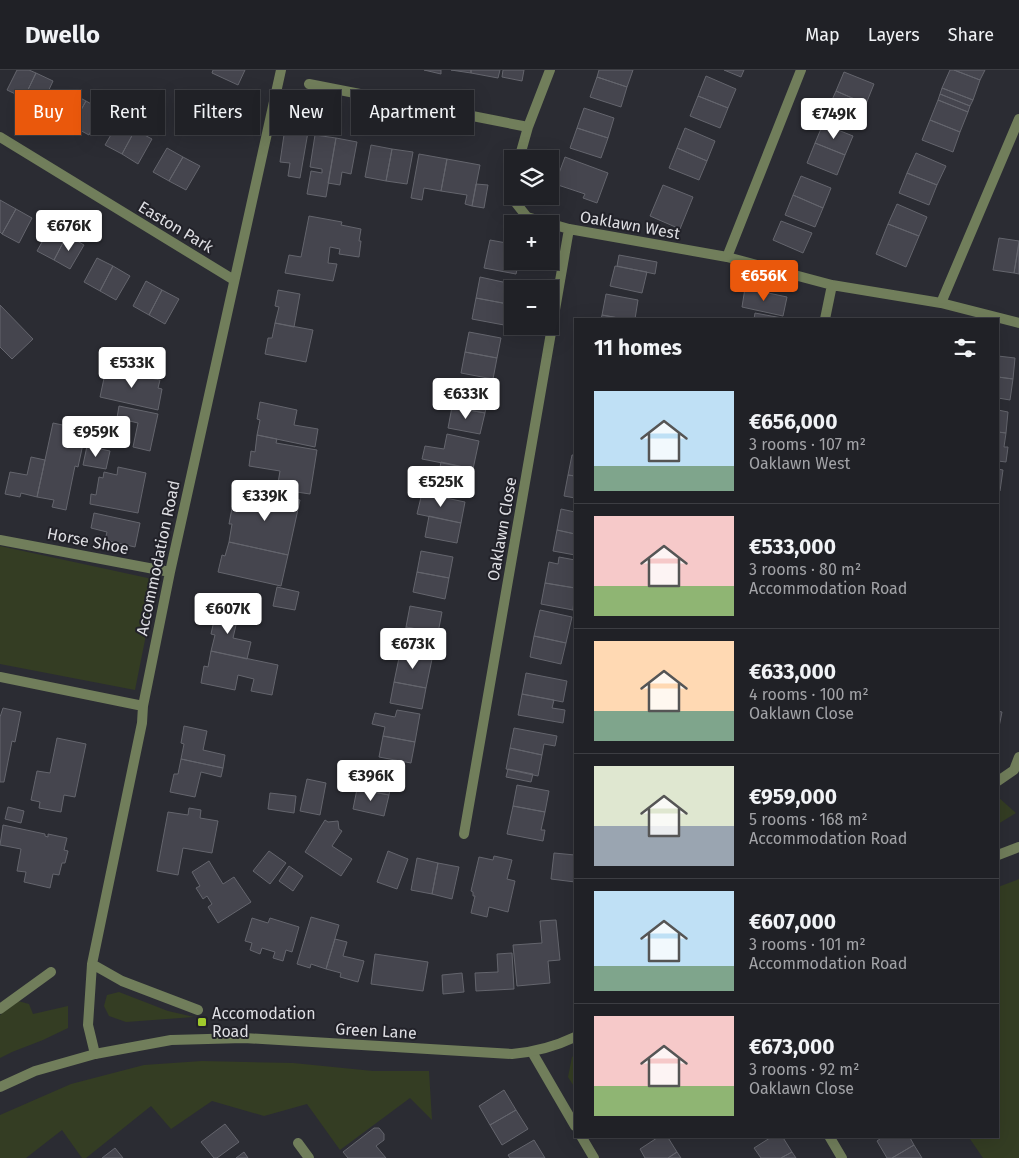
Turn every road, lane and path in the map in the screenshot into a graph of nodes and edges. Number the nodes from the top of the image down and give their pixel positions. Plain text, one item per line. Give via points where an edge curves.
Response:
1 (281, 70) edge
2 (550, 70) edge
3 (801, 70) edge
4 (309, 84) dead end
5 (1019, 119) edge
6 (528, 127) junction
7 (0, 137) edge
8 (522, 150) edge
9 (517, 205) edge
10 (569, 229) junction
11 (727, 257) junction
12 (234, 280) junction
13 (832, 285) junction
14 (941, 303) junction
15 (825, 318) edge
16 (1019, 323) edge
17 (0, 540) edge
18 (170, 572) junction
19 (0, 677) edge
20 (143, 706) junction
21 (1019, 757) edge
22 (999, 780) edge
23 (464, 834) dead end
24 (1019, 847) edge
25 (999, 855) edge
26 (92, 964) junction
27 (51, 972) dead end
28 (0, 1009) edge
29 (198, 1010) dead end
30 (574, 1037) edge
31 (532, 1052) junction
32 (95, 1054) junction
33 (0, 1087) edge
34 (574, 1124) edge
35 (582, 1138) edge
36 (830, 1138) edge
37 (298, 1143) dead end
38 (309, 1158) edge
39 (594, 1158) edge
40 (842, 1158) edge

1 - 12 street, Accommodation Road
2 - 6 street
3 - 11 street
4 - 6 street
5 - 14 street
6 - 8 street
7 - 12 street, Easton Park
9 - 10 street, Oaklawn West via 526,217
10 - 11 street, Oaklawn West
10 - 23 street, Oaklawn Close
11 - 13 street, Oaklawn West
12 - 18 street, Accommodation Road
13 - 14 street, Oaklawn West
13 - 15 street
14 - 16 street, Oaklawn West
17 - 18 street, Horse Shoe
18 - 20 street, Accommodation Road
19 - 20 street
20 - 26 street, Accommodation Road
21 - 22 street via 1014,770
24 - 25 street
26 - 29 street via 122,982
26 - 32 street, Accommodation Road via 88,1025
27 - 28 street
30 - 31 street, Green Lane
31 - 32 street, Green Lane via 512,1054 244,1038 171,1040
31 - 34 street
32 - 33 street, Green Lane via 35,1071
35 - 39 street
36 - 40 street
37 - 38 street

